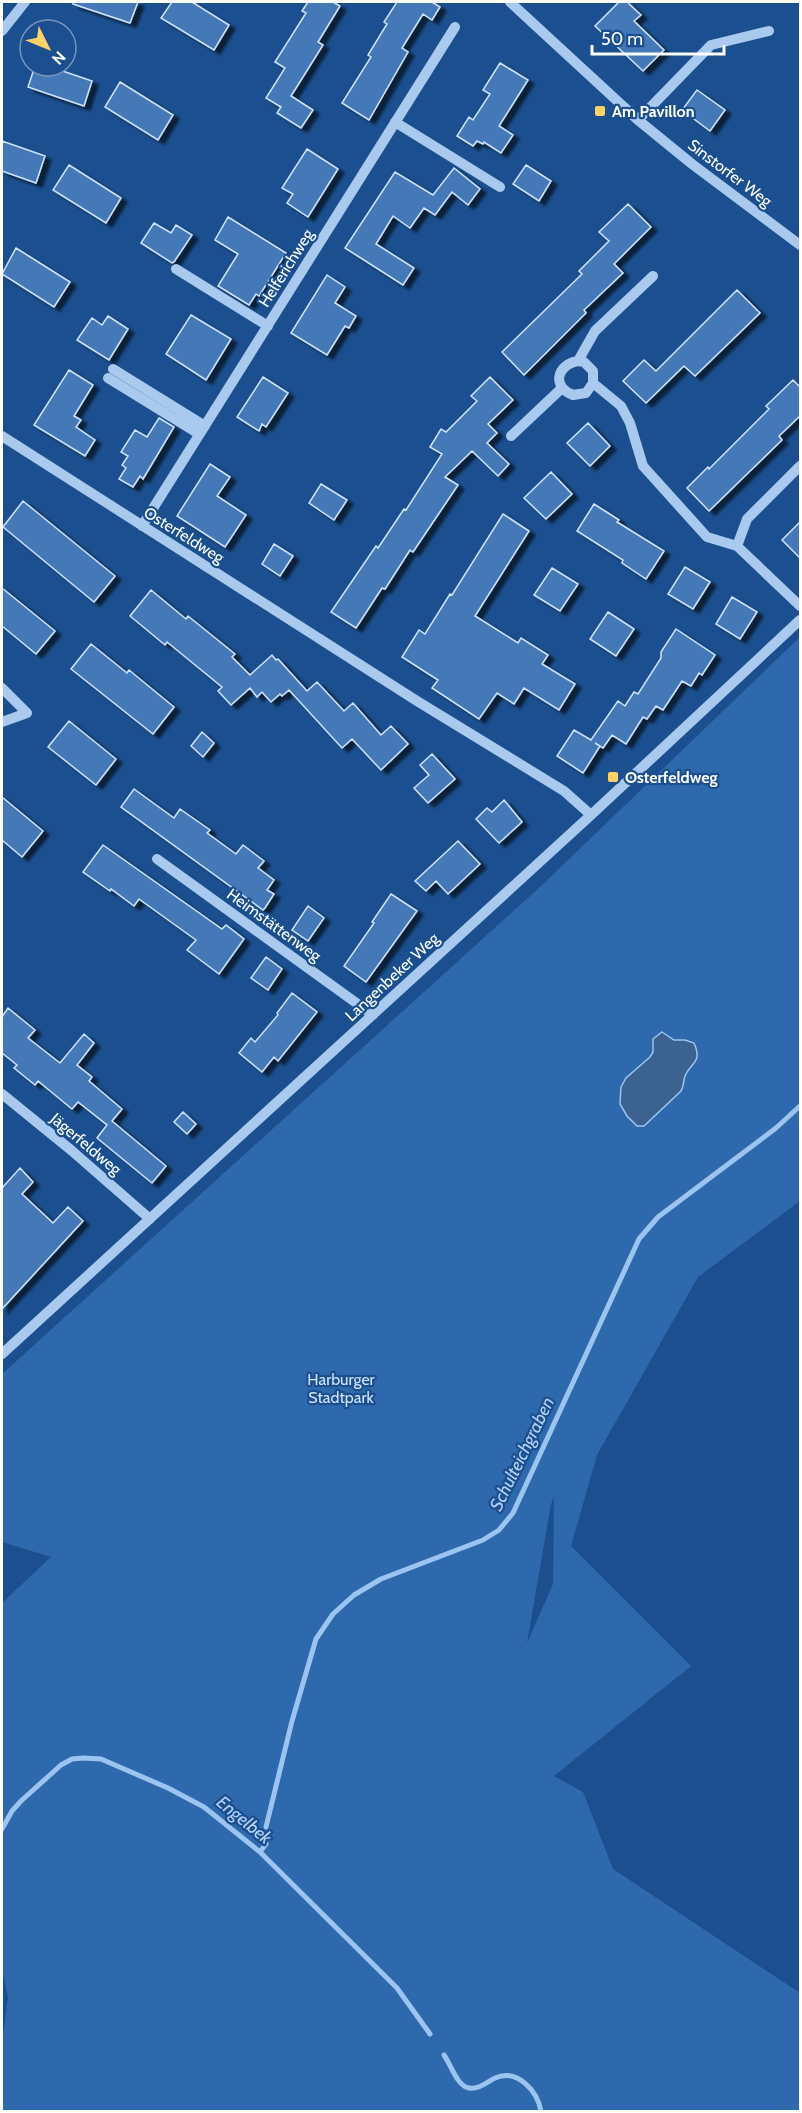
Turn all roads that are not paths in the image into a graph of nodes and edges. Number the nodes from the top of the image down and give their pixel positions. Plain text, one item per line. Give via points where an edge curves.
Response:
1 (25, 2) edge
2 (510, 2) edge
3 (455, 27) dead end
4 (2, 31) edge
5 (770, 31) dead end
6 (638, 120) junction
7 (395, 122) junction
8 (500, 187) dead end
9 (801, 245) edge
10 (176, 269) dead end
11 (653, 276) dead end
12 (268, 326) junction
13 (578, 361) junction
14 (111, 373) dead end
15 (593, 383) junction
16 (562, 388) junction
17 (202, 430) junction
18 (511, 435) dead end
19 (2, 436) edge
20 (801, 466) edge
21 (142, 526) junction
22 (737, 546) junction
23 (801, 606) edge
24 (801, 620) edge
25 (2, 688) edge
26 (2, 723) edge
27 (591, 815) junction
28 (157, 859) dead end
29 (373, 1016) junction
30 (2, 1094) edge
31 (150, 1219) junction
32 (2, 1354) edge

1 - 4 street
2 - 6 street, Sinstorfer Weg
3 - 7 street, Helferichweg
5 - 6 street via 711,45
6 - 9 street, Sinstorfer Weg
7 - 8 street
7 - 12 street, Helferichweg
10 - 12 street
11 - 13 street via 595,332
12 - 17 street, Helferichweg
13 - 15 street via 593,371
13 - 16 street via 570,362 560,373
14 - 17 street
15 - 16 street via 580,396
15 - 22 street via 621,406 643,466 707,537
16 - 18 street
17 - 21 street, Helferichweg
19 - 21 street, Osterfeldweg
20 - 22 street via 747,519
21 - 27 street, Osterfeldweg via 564,791
22 - 23 street
24 - 27 street, Langenbeker Weg
25 - 26 street via 27,713
27 - 29 street, Langenbeker Weg
28 - 29 street, Heimstättenweg
29 - 31 street, Langenbeker Weg
30 - 31 street, Jägerfeldweg
31 - 32 street, Langenbeker Weg

